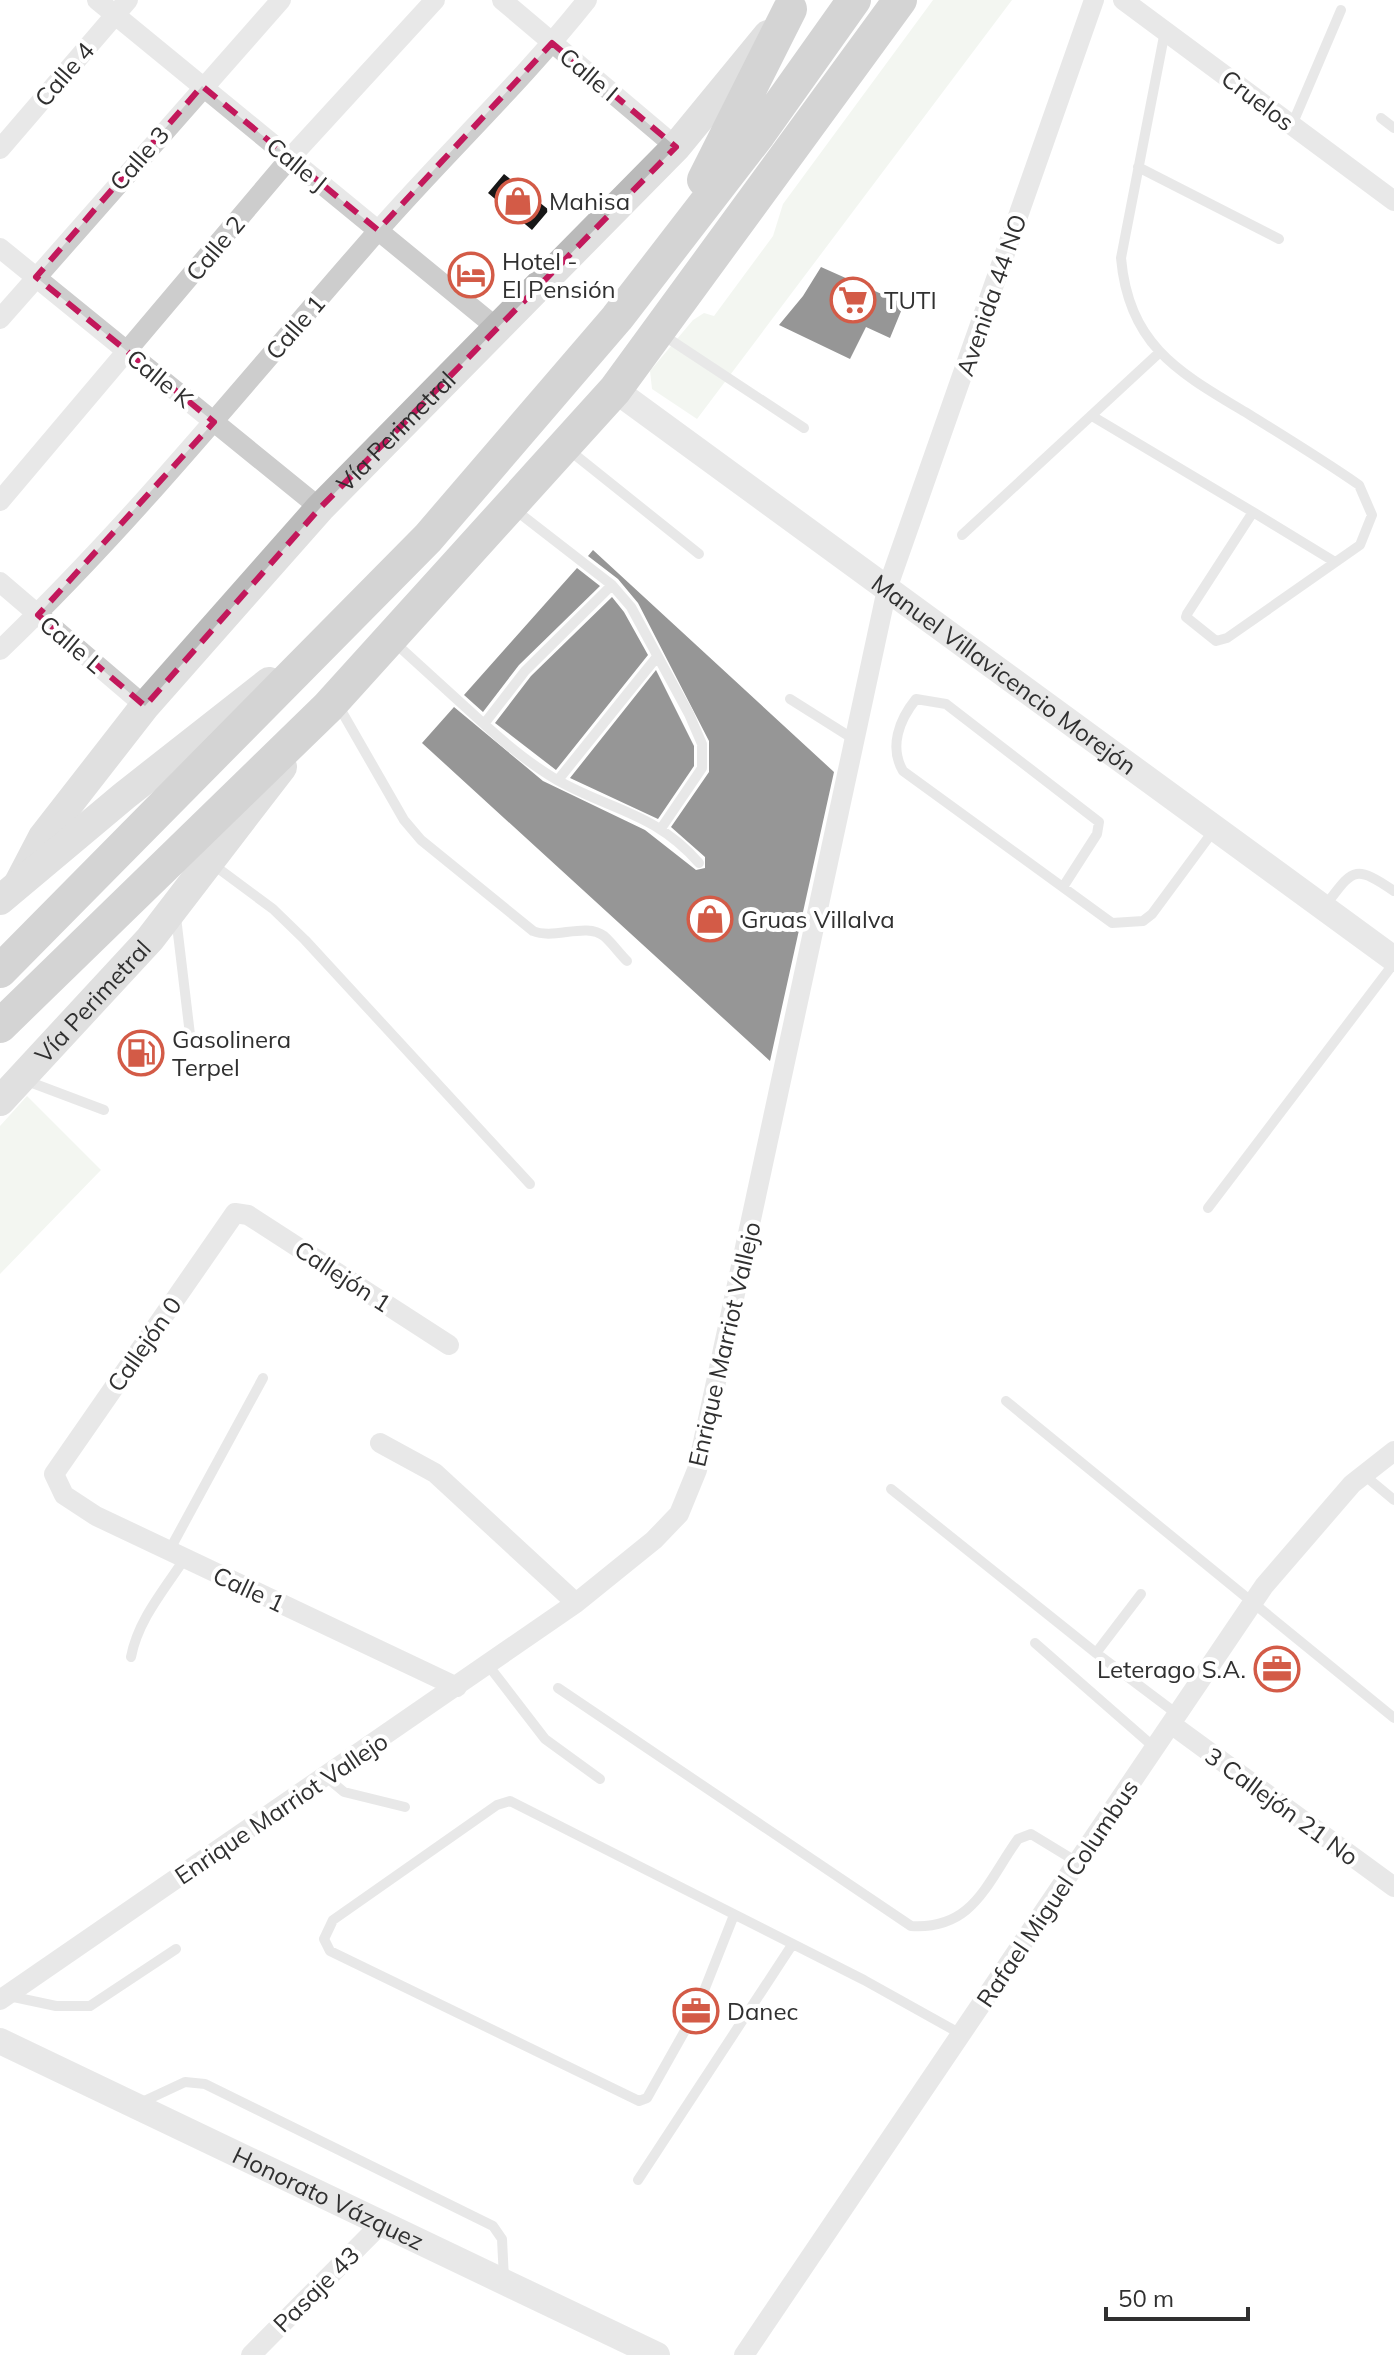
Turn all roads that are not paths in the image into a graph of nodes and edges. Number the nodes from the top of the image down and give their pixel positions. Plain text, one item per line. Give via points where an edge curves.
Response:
1 (97, 0) edge
2 (281, 0) edge
3 (435, 0) edge
4 (502, 0) edge
5 (587, 0) edge
6 (854, 0) edge
7 (900, 0) edge
8 (1094, 0) edge
9 (1123, 0) edge
10 (793, 4) edge
11 (122, 7) edge
12 (1341, 10) dead end
13 (1165, 31) junction
14 (552, 43) junction
15 (202, 86) junction
16 (1381, 118) dead end
17 (1292, 125) junction
18 (1394, 128) edge
19 (676, 147) junction
20 (0, 149) edge
21 (290, 158) junction
22 (1138, 167) junction
23 (1394, 201) edge
24 (378, 230) junction
25 (1279, 239) dead end
26 (673, 245) junction
27 (0, 248) edge
28 (36, 277) junction
29 (0, 319) edge
30 (497, 328) junction
31 (658, 332) junction
32 (127, 352) junction
33 (1160, 352) junction
34 (615, 390) junction
35 (1092, 416) junction
36 (214, 422) junction
37 (804, 428) dead end
38 (564, 446) junction
39 (0, 501) edge
40 (510, 506) junction
41 (320, 508) junction
42 (1253, 512) junction
43 (962, 535) dead end
44 (699, 554) dead end
45 (1335, 562) junction
46 (0, 582) edge
47 (612, 585) junction
48 (887, 589) junction
49 (38, 615) junction
50 (352, 617) junction
51 (390, 638) junction
52 (0, 650) edge
53 (656, 658) junction
54 (790, 699) dead end
55 (331, 703) junction
56 (145, 706) junction
57 (484, 724) junction
58 (855, 740) junction
59 (558, 780) junction
60 (662, 827) junction
61 (1215, 829) junction
62 (210, 861) junction
63 (699, 863) dead end
64 (1063, 887) junction
65 (1394, 891) edge
66 (10, 892) edge
67 (175, 907) junction
68 (1324, 908) junction
69 (627, 961) dead end
70 (1394, 961) edge
71 (0, 971) edge
72 (0, 1026) edge
73 (191, 1043) dead end
74 (21, 1078) junction
75 (0, 1101) edge
76 (104, 1110) dead end
77 (530, 1184) dead end
78 (1208, 1208) dead end
79 (235, 1213) joint
80 (449, 1345) dead end
81 (263, 1378) dead end
82 (1006, 1401) dead end
83 (380, 1443) dead end
84 (1394, 1451) edge
85 (54, 1474) joint
86 (1364, 1475) junction
87 (891, 1489) dead end
88 (1394, 1500) edge
89 (177, 1555) junction
90 (1141, 1594) dead end
91 (576, 1603) junction
92 (1252, 1605) junction
93 (1035, 1643) dead end
94 (1096, 1653) junction
95 (131, 1657) dead end
96 (488, 1665) junction
97 (457, 1687) junction
98 (558, 1688) dead end
99 (1394, 1718) edge
100 (1174, 1719) junction
101 (1155, 1748) junction
102 (326, 1777) junction
103 (600, 1779) dead end
104 (405, 1807) dead end
105 (1077, 1862) junction
106 (1394, 1887) edge
107 (734, 1915) junction
108 (792, 1945) junction
109 (176, 1949) dead end
110 (4, 1997) edge
111 (961, 2034) junction
112 (0, 2041) edge
113 (134, 2106) junction
114 (638, 2180) dead end
115 (381, 2224) junction
116 (504, 2280) junction
117 (251, 2355) edge
118 (657, 2355) edge
119 (744, 2355) edge

1 - 11 street, Calle J
2 - 15 street, Calle 3
3 - 21 street, Calle 2
4 - 14 street, Calle I
5 - 14 street, Calle 1
6 - 26 highway, Vía Perimetral
7 - 31 highway, Vía Perimetral
8 - 48 street, Avenida 44 NO
9 - 13 street, Cruelos
10 - 19 main road, Vía Perimetral
10 - 26 highway
11 - 15 street, Calle J
11 - 20 street, Calle 4
12 - 17 lane
13 - 17 street, Cruelos
13 - 22 lane
14 - 19 street, Calle I
14 - 24 street, Calle 1
15 - 21 street, Calle J
15 - 28 street, Calle 3
16 - 18 lane
17 - 23 street, Cruelos
19 - 30 main road, Vía Perimetral
21 - 24 street, Calle J
21 - 32 street, Calle 2
22 - 25 lane
22 - 33 lane via 1121,258 1124,291
24 - 30 street, Calle J
24 - 36 street, Calle 1
26 - 50 highway, Vía Perimetral via 580,363
27 - 28 street, Calle K
28 - 29 street, Calle 3
28 - 32 street, Calle K
30 - 41 main road, Vía Perimetral
31 - 34 highway, Vía Perimetral
31 - 37 lane
32 - 36 street, Calle K
32 - 39 street, Calle 2
33 - 35 lane
33 - 45 lane via 1178,372 1359,485 1372,515 1360,545
34 - 38 highway, Vía Perimetral
34 - 48 street, Manuel Villavicencio Morejón
35 - 42 lane
35 - 43 lane
36 - 41 street, Calle K
36 - 49 street, Calle 1
38 - 40 highway, Vía Perimetral
38 - 44 lane
40 - 47 lane
40 - 51 highway, Vía Perimetral
41 - 56 main road, Vía Perimetral
42 - 45 lane
42 - 45 lane via 1186,617 1216,641
46 - 49 street, Calle L
47 - 53 lane via 631,607
47 - 57 lane via 525,671
48 - 58 street, Enrique Marriot Vallejo
48 - 61 street, Manuel Villavicencio Morejón
49 - 52 street, Calle 1
49 - 56 street, Calle L
50 - 66 main road, Vía Perimetral
50 - 71 highway, Vía Perimetral
51 - 55 highway, Vía Perimetral
51 - 57 lane
53 - 59 lane
53 - 60 lane via 702,744 702,768
54 - 58 lane
55 - 62 main road, Vía Perimetral
55 - 69 lane via 421,840 533,931 602,934
55 - 72 highway, Vía Perimetral
56 - 66 main road, Vía Perimetral via 43,837
57 - 59 lane
58 - 91 street, Enrique Marriot Vallejo via 697,1470 679,1514
59 - 60 lane
60 - 63 lane
61 - 64 lane via 1143,921 1112,923
61 - 68 street, Manuel Villavicencio Morejón
62 - 67 main road, Vía Perimetral
62 - 77 lane via 305,940
64 - 64 lane via 903,771 895,758 896,744 900,722 916,699 946,704 1099,822 1097,834
65 - 68 lane via 1368,874 1355,873 1346,876
67 - 73 lane
67 - 74 main road, Vía Perimetral
68 - 70 street, Manuel Villavicencio Morejón
70 - 78 lane
74 - 75 main road, Vía Perimetral
74 - 76 lane
79 - 80 street, Callejón 1 via 248,1215
79 - 85 street, Callejón 0
81 - 89 lane
82 - 92 lane
83 - 91 street via 435,1473
84 - 86 street, Rafael Miguel Columbus
85 - 89 street, Calle 1 via 64,1495
86 - 88 lane
86 - 92 street, Rafael Miguel Columbus
87 - 94 lane
89 - 95 lane via 134,1638
89 - 97 street, Calle 1
90 - 94 lane
91 - 96 street, Enrique Marriot Vallejo
92 - 99 lane
92 - 100 street, Rafael Miguel Columbus
93 - 101 lane
94 - 100 lane
96 - 97 street, Enrique Marriot Vallejo
96 - 103 lane via 545,1739
97 - 102 street, Enrique Marriot Vallejo
98 - 105 lane via 911,1926 935,1928 965,1914 1018,1839 1031,1834
100 - 101 street, Rafael Miguel Columbus
100 - 106 street, 3 Callejón 21 No
101 - 105 street, Rafael Miguel Columbus
102 - 104 lane via 354,1796
102 - 110 street, Enrique Marriot Vallejo
105 - 111 street, Rafael Miguel Columbus
107 - 107 lane via 696,2011 647,2098 639,2101 330,1951 324,1939 333,1920 510,1801
107 - 108 lane
108 - 111 lane
108 - 114 lane
109 - 110 lane via 90,2006
111 - 119 street, Rafael Miguel Columbus
112 - 113 street, Honorato Vázquez
113 - 115 street, Honorato Vázquez
113 - 116 lane via 185,2082 205,2084 493,2226 502,2239
115 - 116 street, Honorato Vázquez
115 - 117 street, Pasaje 43
116 - 118 street, Honorato Vázquez

